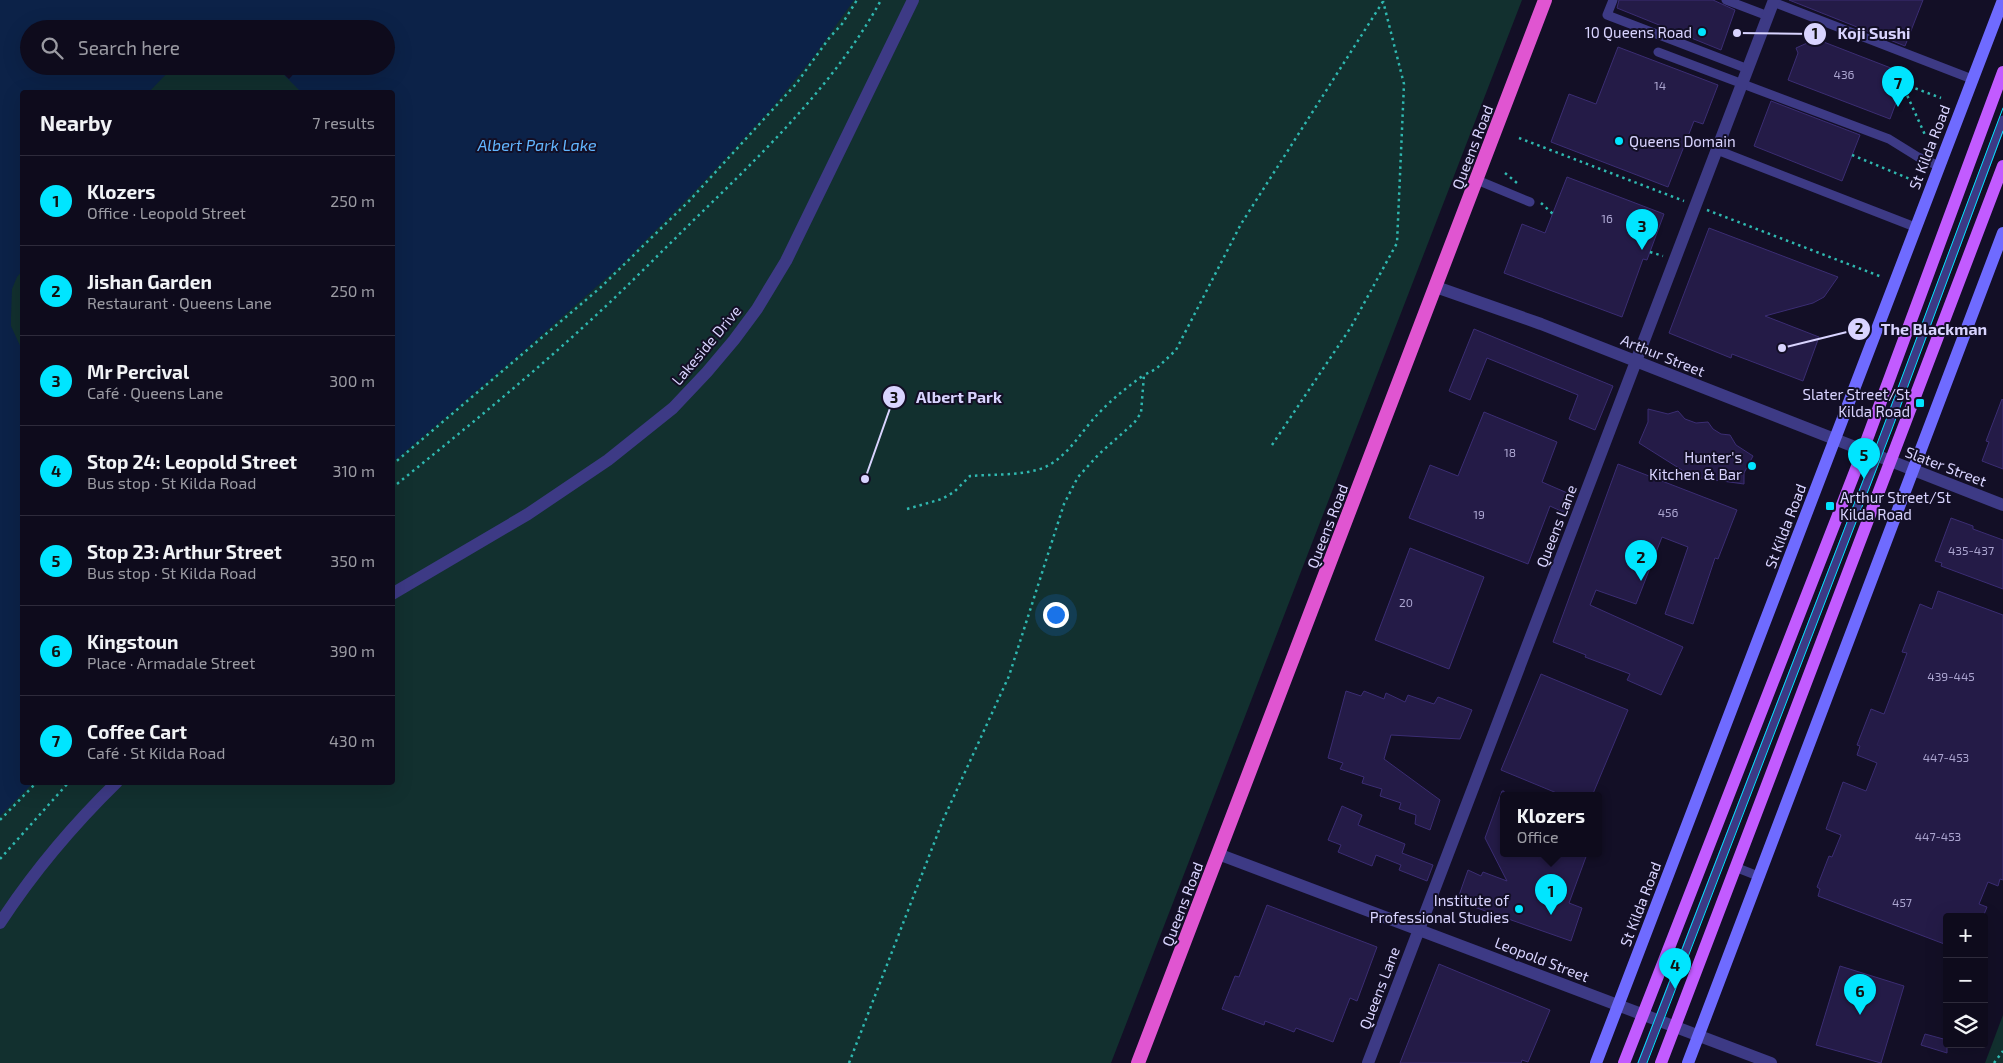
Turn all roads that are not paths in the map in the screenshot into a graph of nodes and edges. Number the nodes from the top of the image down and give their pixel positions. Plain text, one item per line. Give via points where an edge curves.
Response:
1 (913, 0) edge
2 (1546, 0) edge
3 (1612, 0) edge
4 (1726, 0) edge
5 (2003, 0) edge
6 (1774, 1) edge
7 (1768, 16) junction
8 (1658, 52) dead end
9 (1748, 69) junction
10 (2003, 72) edge
11 (1972, 79) junction
12 (1742, 84) junction
13 (2003, 120) edge
14 (1717, 150) junction
15 (1939, 166) junction
16 (2003, 166) edge
17 (1477, 180) junction
18 (2000, 180) edge
19 (1530, 202) dead end
20 (1916, 228) junction
21 (2003, 233) edge
22 (1436, 287) junction
23 (1636, 362) junction
24 (1835, 440) junction
25 (1862, 451) junction
26 (1877, 456) junction
27 (1891, 462) junction
28 (1912, 470) junction
29 (2003, 505) edge
30 (395, 592) edge
31 (114, 785) edge
32 (1218, 854) junction
33 (1736, 867) junction
34 (1758, 876) junction
35 (0, 923) edge
36 (1419, 930) junction
37 (1619, 1006) junction
38 (1643, 1014) junction
39 (1659, 1020) junction
40 (1675, 1026) junction
41 (1699, 1036) junction
42 (1138, 1063) edge
43 (1368, 1063) edge
44 (1596, 1063) edge
45 (1624, 1063) edge
46 (1642, 1063) edge
47 (1661, 1063) edge
48 (1688, 1063) edge
49 (1771, 1063) edge

1 - 30 street, Lakeside Drive via 786,261 740,332 702,378 673,408 608,460 528,514
2 - 17 highway, Queens Road
3 - 9 lane via 1607,14
4 - 7 lane
5 - 11 main road, St Kilda Road
6 - 7 street, Queens Lane
6 - 11 lane
7 - 9 street, Queens Lane
8 - 12 lane
9 - 12 street, Queens Lane
10 - 25 main road
11 - 15 main road, St Kilda Road
12 - 14 street, Queens Lane
12 - 15 lane via 1889,139 1918,158
13 - 26 lane
14 - 20 lane
14 - 23 street, Queens Lane
15 - 20 main road, St Kilda Road
16 - 18 main road
17 - 19 lane
17 - 22 highway, Queens Road
18 - 27 main road
20 - 24 main road, St Kilda Road
21 - 28 main road
22 - 23 street, Arthur Street
22 - 32 highway, Queens Road
23 - 24 street, Arthur Street
23 - 36 street, Queens Lane
24 - 25 street, Arthur Street
24 - 37 main road, St Kilda Road
25 - 26 street, Arthur Street
25 - 38 main road
26 - 27 street, Slater Street
26 - 39 lane
27 - 28 street, Slater Street
27 - 33 main road
28 - 29 street, Slater Street
28 - 34 main road
31 - 35 street via 63,838
32 - 36 street, Leopold Street
32 - 42 highway, Queens Road
33 - 34 lane
33 - 40 main road
34 - 41 main road
36 - 37 street, Leopold Street
36 - 43 street, Queens Lane
37 - 38 street, Leopold Street
37 - 44 main road, St Kilda Road
38 - 39 street, Leopold Street
38 - 45 main road
39 - 40 street, Leopold Street
39 - 46 lane
40 - 41 street, Leopold Street
40 - 47 main road
41 - 48 main road
41 - 49 street, Leopold Street

